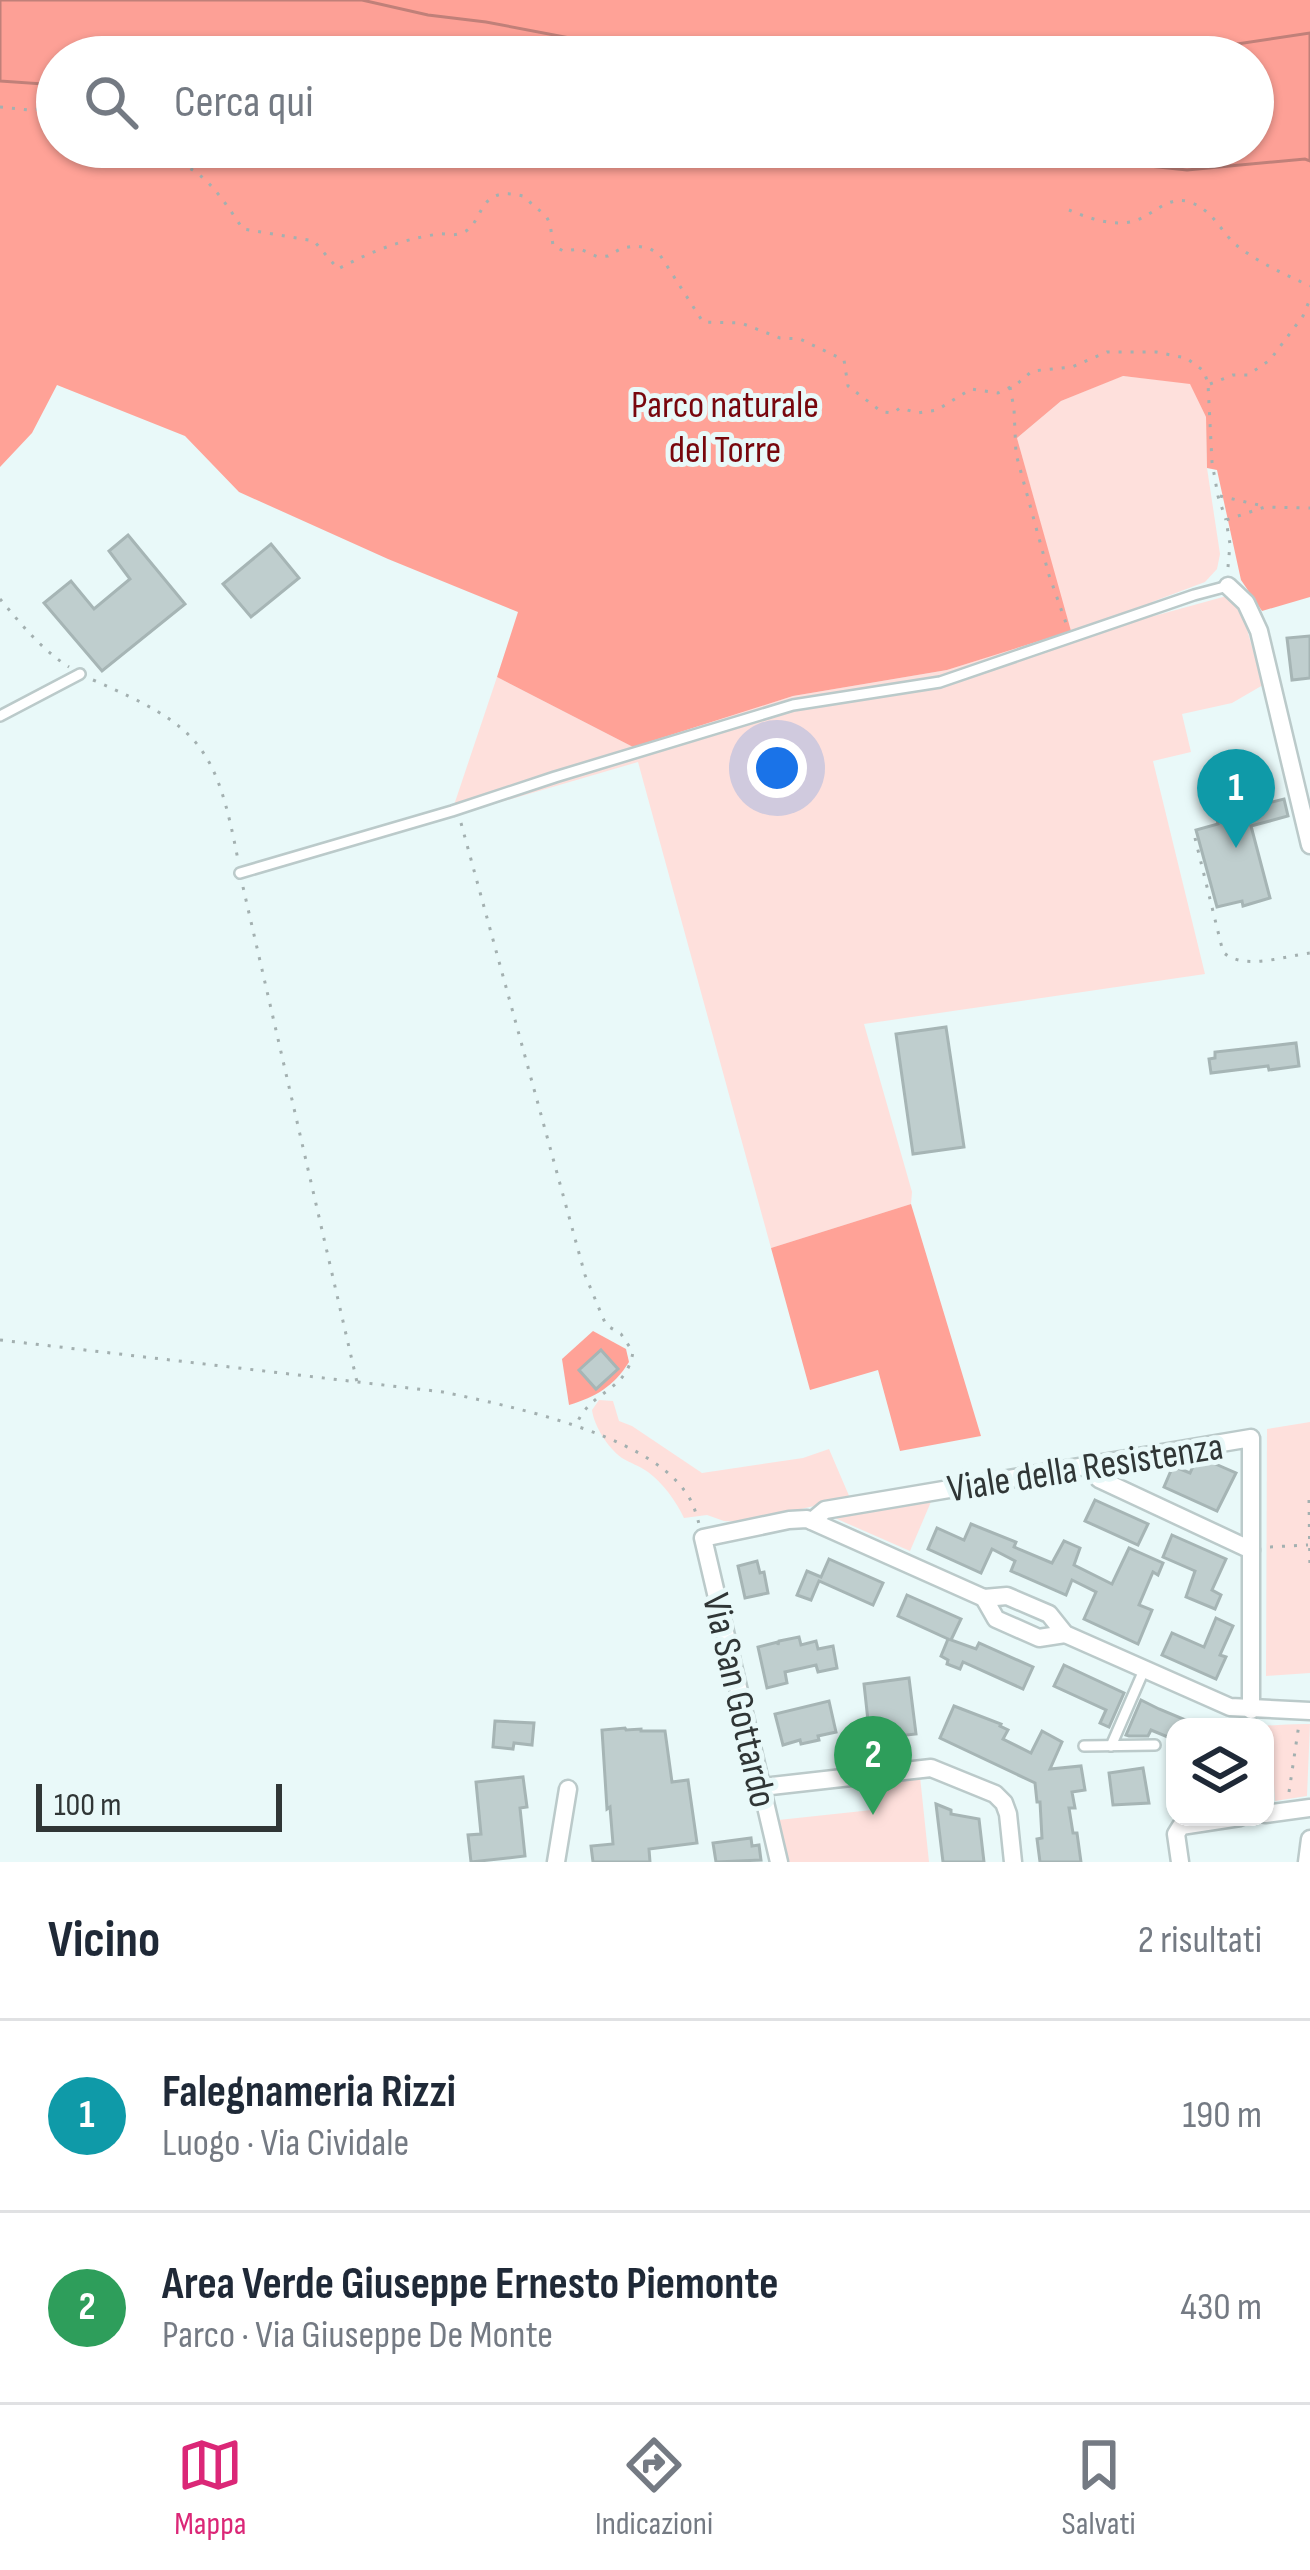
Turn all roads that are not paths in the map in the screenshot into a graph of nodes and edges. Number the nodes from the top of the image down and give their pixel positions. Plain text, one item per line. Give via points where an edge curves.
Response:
1 (1228, 586) joint
2 (80, 674) road end
3 (0, 716) edge
4 (1310, 845) edge
5 (240, 873) road end
6 (1099, 1479) dead end
7 (812, 1521) junction
8 (703, 1538) joint
9 (1251, 1550) junction
10 (984, 1598) junction
11 (1065, 1634) junction
12 (1144, 1670) junction
13 (1251, 1710) junction
14 (1306, 1711) edge
15 (1156, 1745) dead end
16 (1084, 1746) dead end
17 (1111, 1746) junction
18 (762, 1787) junction
19 (568, 1789) dead end
20 (1310, 1808) edge
21 (1274, 1813) edge
22 (1181, 1826) edge
23 (1310, 1839) edge
24 (556, 1862) edge
25 (779, 1862) edge
26 (1013, 1862) edge
27 (1180, 1862) edge
28 (1307, 1862) edge

1 - 4 street via 1259,631
1 - 5 lane via 940,682 793,705
2 - 3 lane
6 - 9 street, Viale della Resistenza
7 - 8 street, Viale della Resistenza
7 - 9 street, Viale della Resistenza via 825,1510 1251,1438
7 - 10 street
8 - 18 street, Via San Gottardo
9 - 13 street, Viale della Resistenza
10 - 11 street via 1006,1595 1049,1614
10 - 11 street via 996,1619 1039,1638
11 - 12 street
12 - 13 street
12 - 17 lane
13 - 14 street
15 - 17 lane
16 - 17 lane
18 - 25 street, Via San Gottardo
18 - 26 street via 931,1768 1004,1803
19 - 24 street
20 - 21 street
22 - 27 street
23 - 28 street

